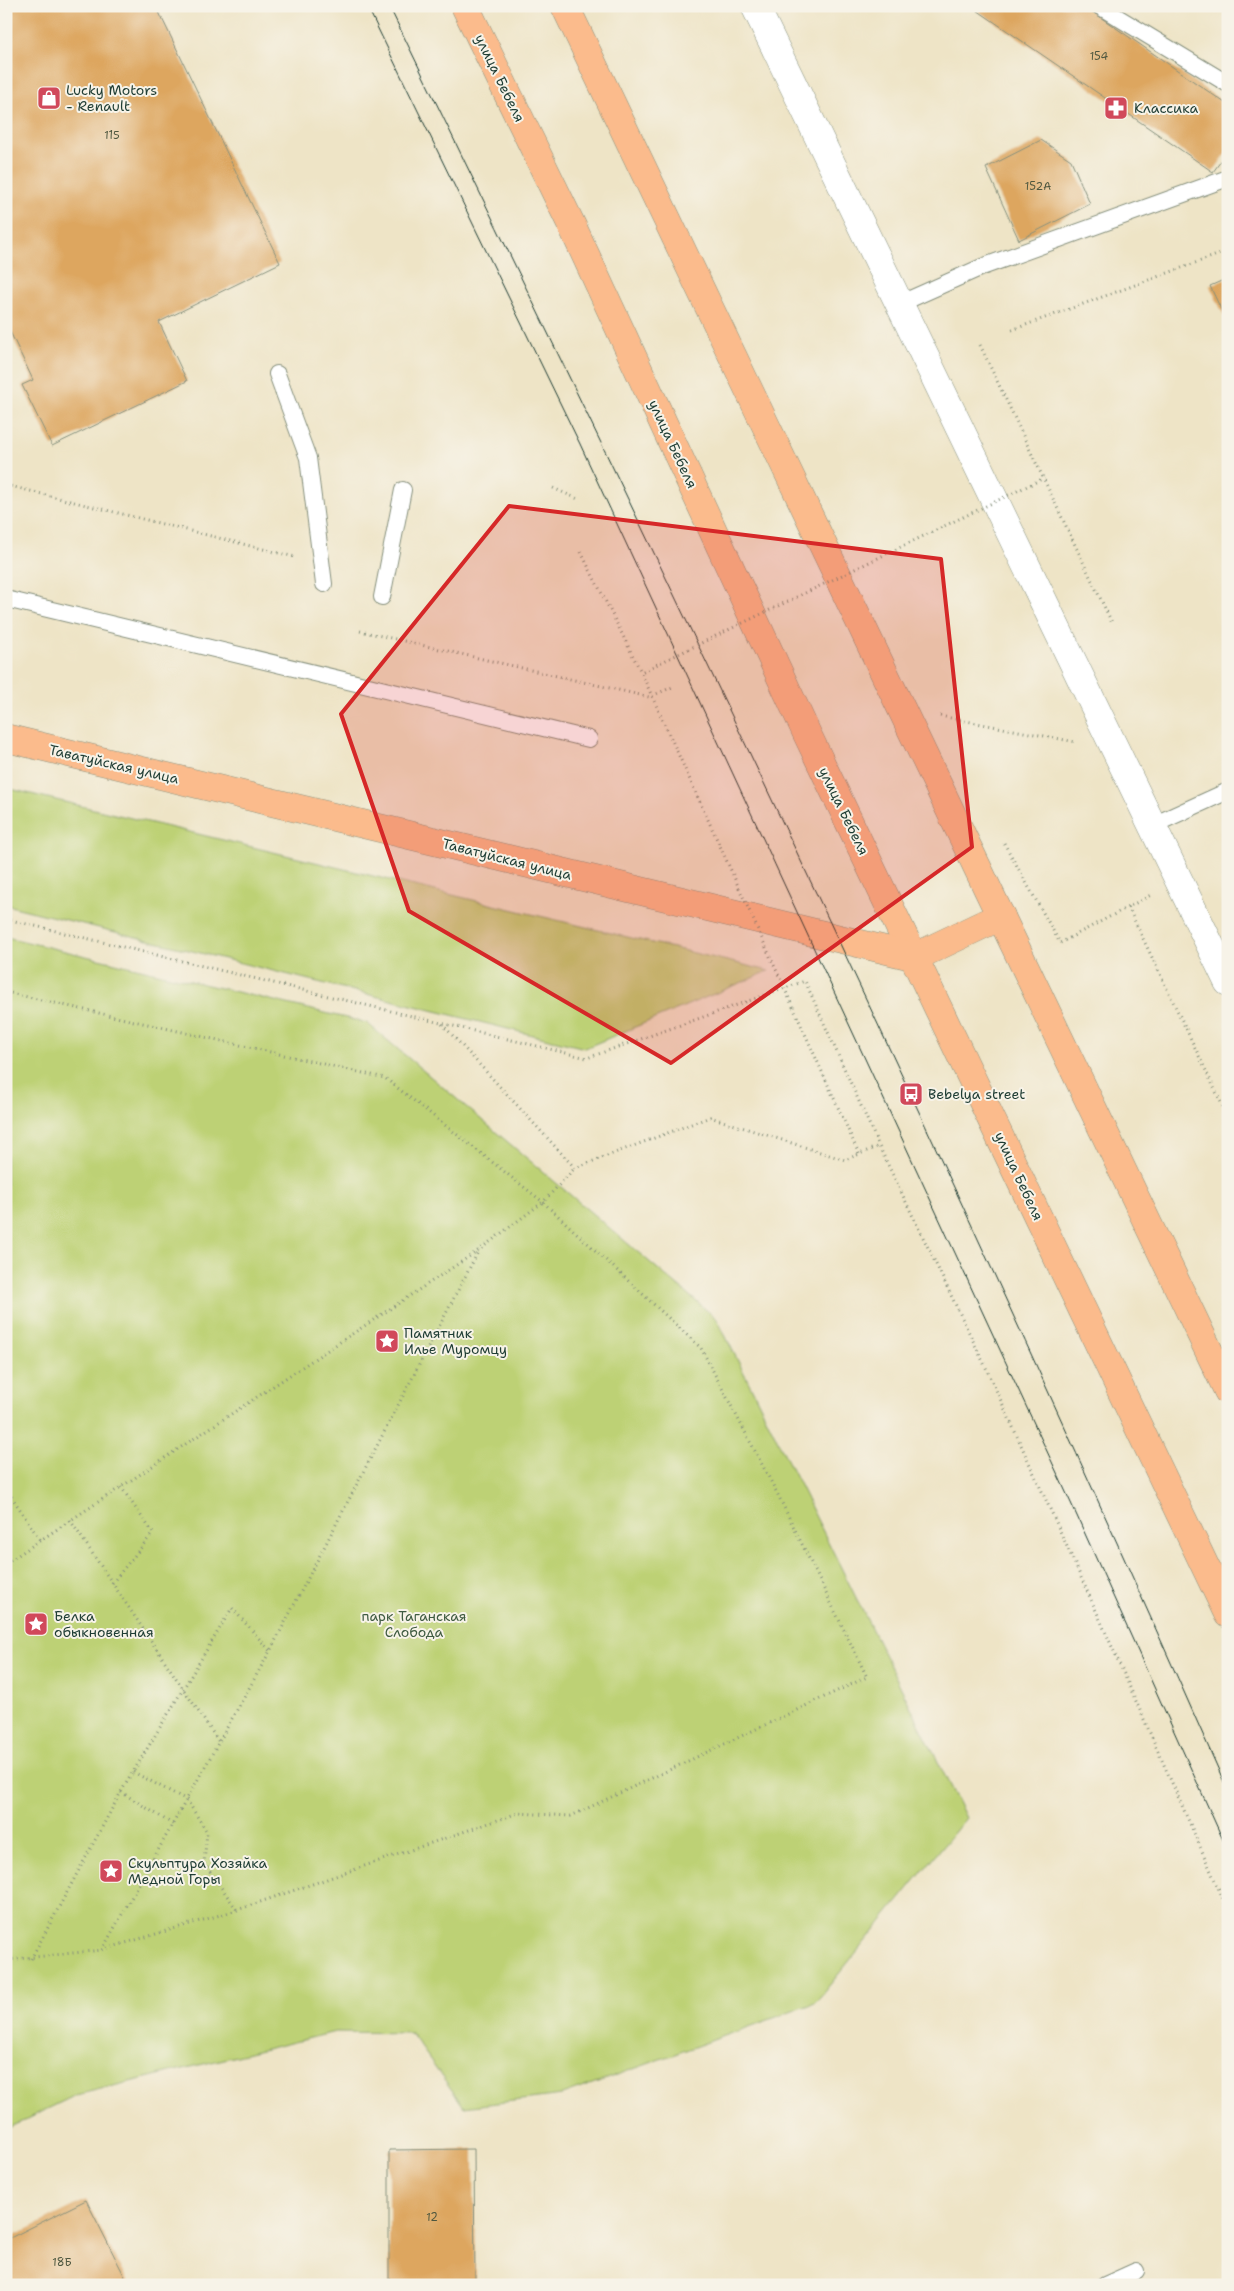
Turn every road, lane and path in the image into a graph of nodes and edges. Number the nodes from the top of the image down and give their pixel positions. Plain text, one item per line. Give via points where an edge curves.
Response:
1 (466, 6) edge
2 (565, 6) edge
3 (756, 6) edge
4 (1099, 6) edge
5 (1228, 84) edge
6 (1228, 178) edge
7 (1228, 252) edge
8 (899, 304) junction
9 (1012, 330) dead end
10 (980, 344) dead end
11 (277, 374) dead end
12 (1044, 478) junction
13 (6, 485) edge
14 (553, 488) dead end
15 (403, 490) dead end
16 (578, 499) dead end
17 (580, 552) dead end
18 (322, 564) junction
19 (860, 564) dead end
20 (864, 573) dead end
21 (324, 584) dead end
22 (382, 597) dead end
23 (6, 599) edge
24 (1113, 626) dead end
25 (360, 631) dead end
26 (641, 672) junction
27 (675, 686) dead end
28 (932, 714) dead end
29 (6, 738) edge
30 (589, 739) dead end
31 (1077, 742) dead end
32 (1228, 791) edge
33 (1151, 826) junction
34 (1003, 841) dead end
35 (1158, 892) dead end
36 (1128, 908) junction
37 (1002, 916) junction
38 (6, 919) edge
39 (915, 958) junction
40 (1228, 982) edge
41 (6, 992) edge
42 (442, 1024) junction
43 (1228, 1117) edge
44 (879, 1146) junction
45 (859, 1154) junction
46 (575, 1168) junction
47 (543, 1202) junction
48 (479, 1250) junction
49 (1228, 1391) edge
50 (121, 1486) junction
51 (6, 1488) edge
52 (70, 1520) junction
53 (40, 1540) junction
54 (6, 1563) edge
55 (112, 1583) junction
56 (1228, 1614) edge
57 (270, 1651) junction
58 (183, 1689) junction
59 (219, 1742) junction
60 (133, 1772) junction
61 (121, 1792) junction
62 (187, 1800) junction
63 (174, 1825) junction
64 (237, 1910) junction
65 (1228, 1910) edge
66 (102, 1950) junction
67 (31, 1959) junction
68 (6, 1960) edge
69 (1136, 2271) dead end
70 (1106, 2285) edge

1 - 39 main road, улица Бебеля
2 - 37 main road
3 - 8 street
4 - 5 lane
6 - 8 lane via 982,267
7 - 9 path
8 - 33 street
10 - 12 path
11 - 18 lane via 308,458
12 - 24 path
12 - 26 path, bridge
13 - 18 path
14 - 16 path
15 - 22 lane
17 - 26 path
18 - 21 lane
19 - 20 path
23 - 30 lane
25 - 27 path via 648,697
26 - 45 path, bridge
28 - 31 path
29 - 39 main road, Таватуйская улица
32 - 33 lane
33 - 40 street
34 - 36 path via 1060,943
35 - 36 path
36 - 43 path
37 - 39 main road
37 - 49 main road
38 - 42 path
39 - 56 main road, улица Бебеля
41 - 47 path via 385,1078
42 - 44 path via 586,1058 805,981
42 - 46 path
44 - 45 path
44 - 65 path via 1000,1399
45 - 46 path via 845,1160 710,1116
46 - 47 path
47 - 48 path
47 - 64 path via 700,1348 777,1493 868,1677 571,1816 518,1813
48 - 50 path
48 - 57 path
50 - 52 path
50 - 55 path via 153,1533
51 - 53 path
52 - 53 path
52 - 55 path
53 - 54 path
55 - 58 path
57 - 58 path via 232,1608
57 - 59 path
58 - 59 path
58 - 60 path
59 - 62 path
60 - 61 path
60 - 62 path
61 - 63 path
61 - 67 path
62 - 63 path
62 - 64 path via 207,1832 204,1863
63 - 66 path
64 - 66 path
66 - 67 path
67 - 68 path
69 - 70 lane

